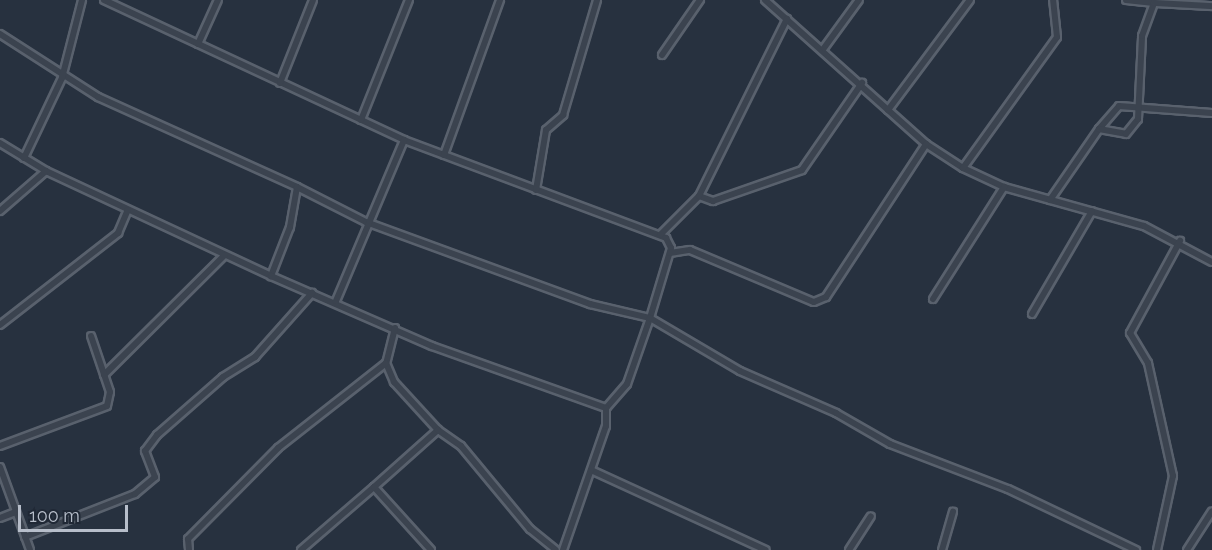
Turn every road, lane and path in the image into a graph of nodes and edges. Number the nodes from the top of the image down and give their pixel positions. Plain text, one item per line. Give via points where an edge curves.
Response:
1 (82, 0) edge
2 (104, 0) edge
3 (122, 0) edge
4 (218, 0) edge
5 (313, 0) edge
6 (409, 0) edge
7 (500, 0) edge
8 (597, 0) edge
9 (700, 0) edge
10 (765, 0) edge
11 (859, 0) edge
12 (970, 0) edge
13 (1053, 0) edge
14 (1126, 0) edge
15 (1154, 3) junction
16 (1212, 6) edge
17 (120, 8) junction
18 (787, 19) junction
19 (0, 34) edge
20 (198, 44) junction
21 (824, 48) junction
22 (662, 55) dead end
23 (62, 78) junction
24 (280, 83) junction
25 (862, 83) junction
26 (1141, 105) junction
27 (888, 110) junction
28 (1212, 113) edge
29 (361, 120) junction
30 (1099, 129) junction
31 (404, 140) junction
32 (0, 143) edge
33 (926, 144) junction
34 (444, 155) junction
35 (24, 159) junction
36 (963, 168) junction
37 (46, 171) junction
38 (297, 187) junction
39 (1004, 188) junction
40 (536, 190) junction
41 (699, 196) junction
42 (1050, 200) junction
43 (128, 210) junction
44 (0, 211) edge
45 (1092, 211) junction
46 (366, 222) junction
47 (660, 235) junction
48 (1180, 241) junction
49 (670, 253) junction
50 (225, 255) junction
51 (1212, 262) edge
52 (271, 276) junction
53 (312, 293) junction
54 (933, 299) dead end
55 (336, 301) junction
56 (1032, 314) dead end
57 (650, 318) junction
58 (0, 325) edge
59 (396, 328) junction
60 (91, 336) dead end
61 (386, 363) junction
62 (104, 375) junction
63 (606, 408) junction
64 (438, 430) junction
65 (0, 446) edge
66 (0, 467) edge
67 (591, 470) junction
68 (374, 488) junction
69 (1212, 511) edge
70 (16, 512) junction
71 (953, 512) dead end
72 (871, 516) dead end
73 (0, 518) edge
74 (25, 537) junction
75 (30, 550) edge
76 (189, 550) edge
77 (301, 550) edge
78 (431, 550) edge
79 (556, 550) edge
80 (564, 550) edge
81 (765, 550) edge
82 (849, 550) edge
83 (942, 550) edge
84 (1136, 550) edge
85 (1157, 550) edge
86 (1187, 550) edge

1 - 23 street
2 - 17 street
3 - 17 street
4 - 20 street
5 - 24 street
6 - 29 street
7 - 34 street via 470,93 452,122
8 - 40 street via 562,116 546,130
9 - 22 street
10 - 18 street
11 - 21 street
12 - 27 street
13 - 36 street via 1057,37
14 - 15 street
15 - 16 street
15 - 26 street via 1142,36
17 - 20 street
18 - 21 street
18 - 41 street
19 - 23 street
20 - 24 street
21 - 25 street
23 - 35 street
23 - 38 street
24 - 29 street
25 - 27 street
25 - 41 street via 802,170 713,201
26 - 28 street
26 - 30 street via 1119,106
26 - 30 street via 1126,134
27 - 33 street
29 - 31 street
30 - 42 street
31 - 34 street
31 - 46 street
32 - 35 street
33 - 36 street
33 - 49 street via 826,297 814,302 690,250
34 - 40 street
35 - 37 street
36 - 39 street
37 - 43 street
37 - 44 street
38 - 46 street
38 - 52 street via 290,227
39 - 42 street
39 - 54 street
40 - 47 street
41 - 47 street
42 - 45 street
43 - 50 street
43 - 58 street via 118,233
45 - 48 street
45 - 56 street
46 - 55 street
46 - 57 street via 590,304
47 - 49 street via 670,243
48 - 51 street
48 - 85 street via 1130,333 1148,363 1173,476
49 - 57 street via 653,293
50 - 52 street
50 - 62 street
52 - 53 street
53 - 55 street
53 - 74 street via 255,357 223,377 157,435 145,451 155,477 149,483 135,494
55 - 59 street
57 - 63 street via 627,384
57 - 84 street via 740,371 890,444 1008,489
59 - 61 street
59 - 63 street
60 - 62 street
61 - 64 street via 394,382
61 - 76 street via 278,448 188,539
62 - 65 street via 107,406
63 - 67 street
64 - 68 street
64 - 79 street via 461,446 530,529
66 - 70 street
67 - 80 street
67 - 81 street
68 - 77 street
68 - 78 street
69 - 86 street
70 - 73 street
70 - 74 street
71 - 83 street
72 - 82 street
74 - 75 street

